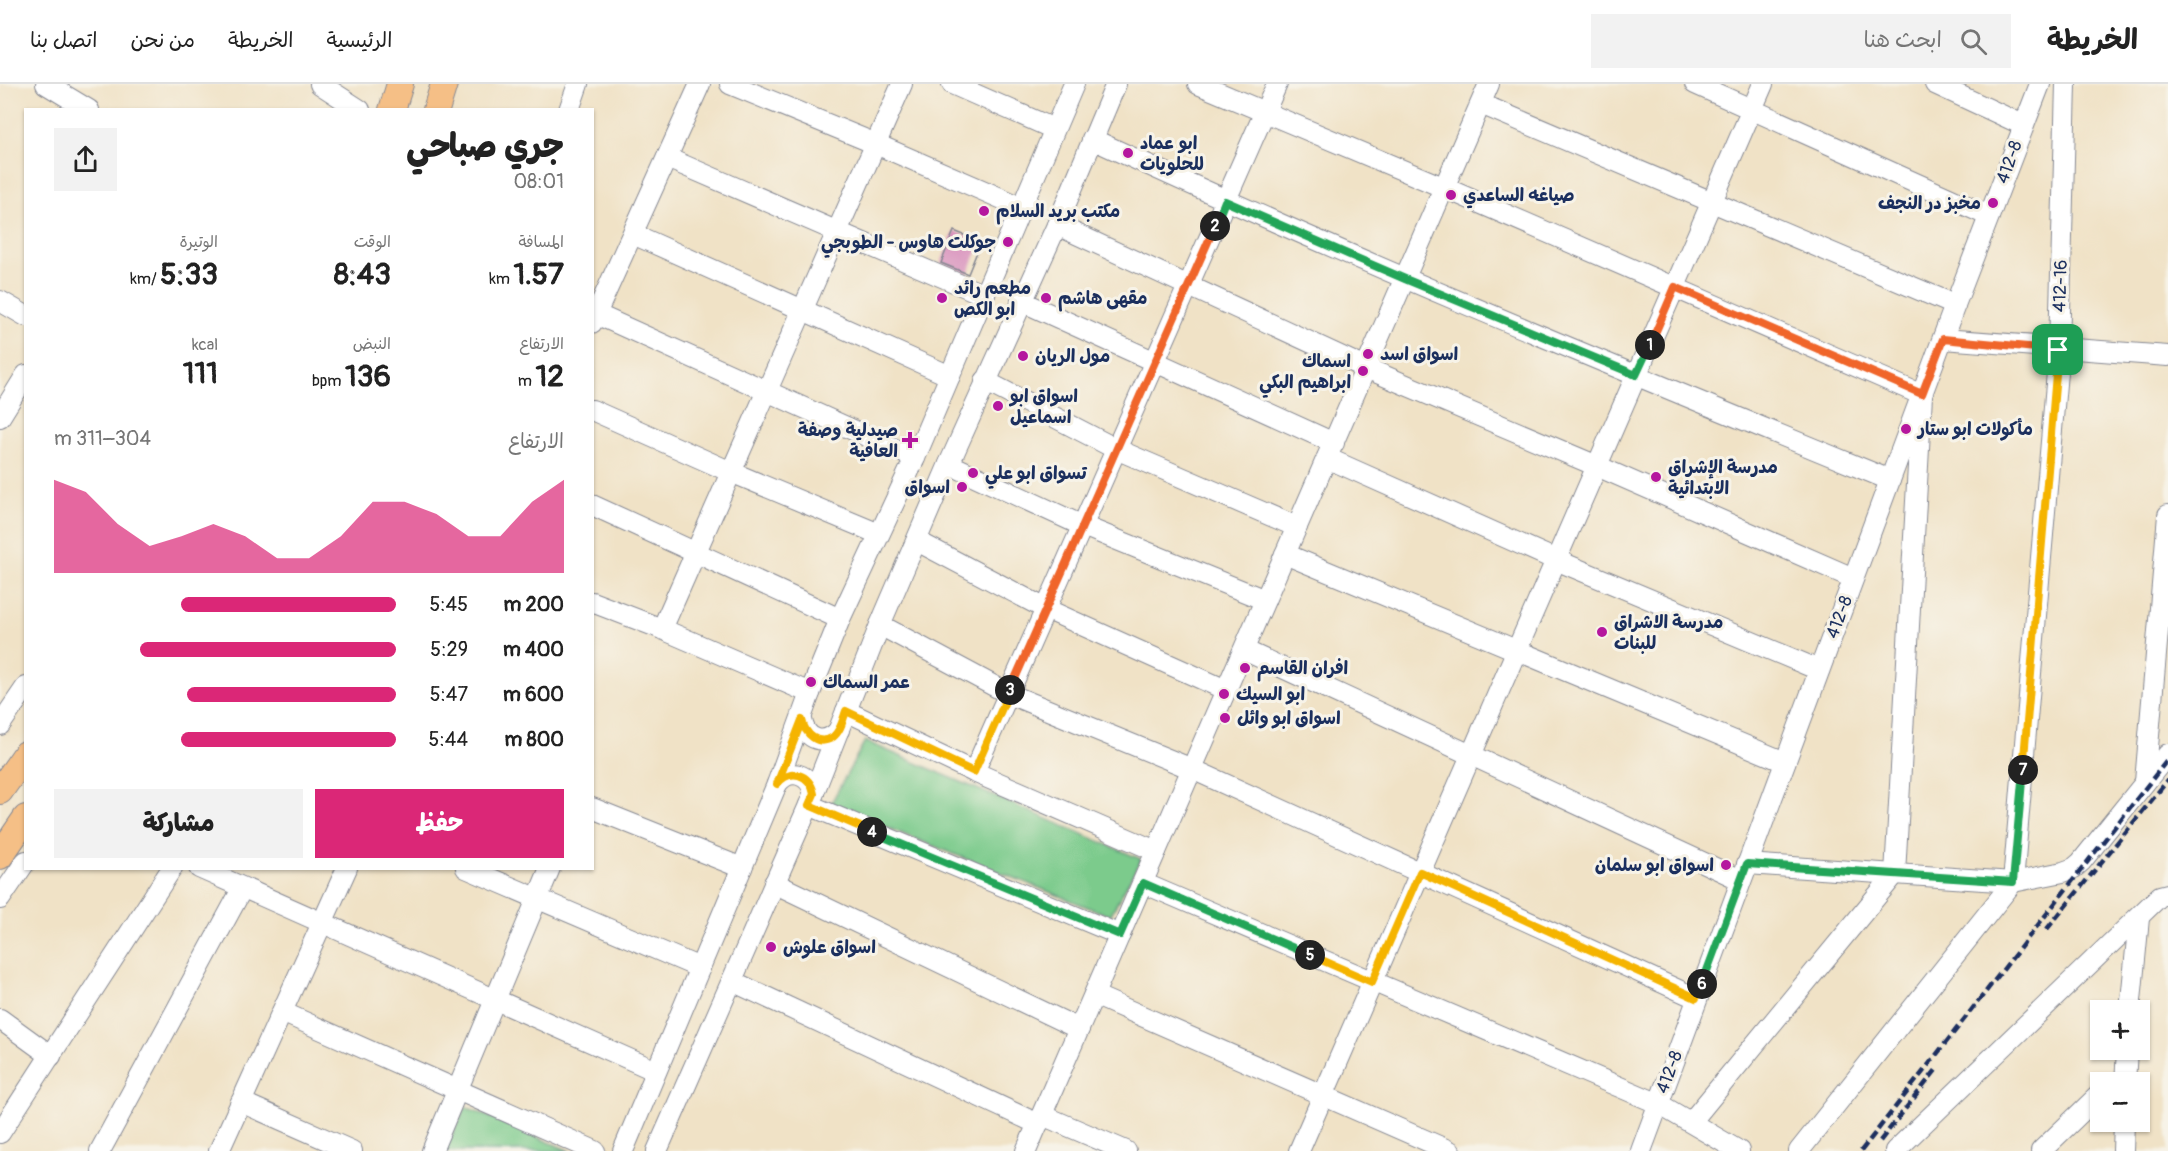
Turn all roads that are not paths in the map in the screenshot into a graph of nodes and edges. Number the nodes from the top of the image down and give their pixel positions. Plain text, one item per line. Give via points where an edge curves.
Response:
1 (46, 84) edge
2 (320, 84) edge
3 (400, 84) edge
4 (444, 84) edge
5 (578, 84) edge
6 (700, 84) edge
7 (730, 84) edge
8 (902, 84) edge
9 (952, 84) edge
10 (1074, 84) edge
11 (1116, 84) edge
12 (1198, 84) edge
13 (1277, 84) edge
14 (1490, 84) edge
15 (1695, 84) edge
16 (1762, 84) edge
17 (1935, 84) edge
18 (2040, 84) edge
19 (2066, 84) edge
20 (1481, 104) junction
21 (86, 108) edge
22 (357, 108) edge
23 (393, 108) edge
24 (437, 108) edge
25 (570, 108) edge
26 (1752, 109) junction
27 (1264, 113) junction
28 (2023, 125) junction
29 (1054, 129) junction
30 (1092, 139) junction
31 (876, 144) junction
32 (667, 158) junction
33 (1444, 188) junction
34 (1225, 201) junction
35 (1712, 201) junction
36 (1021, 207) junction
37 (1989, 216) junction
38 (1057, 225) junction
39 (837, 232) junction
40 (633, 234) junction
41 (1405, 279) junction
42 (1189, 285) junction
43 (1675, 287) junction
44 (984, 295) junction
45 (0, 301) edge
46 (1021, 301) junction
47 (1955, 305) junction
48 (802, 310) junction
49 (24, 315) edge
50 (594, 319) edge
51 (1943, 339) junction
52 (2058, 350) junction
53 (2168, 356) edge
54 (1155, 361) junction
55 (1366, 368) junction
56 (1636, 375) junction
57 (950, 376) junction
58 (24, 378) edge
59 (985, 381) junction
60 (766, 391) junction
61 (1922, 394) junction
62 (594, 411) edge
63 (0, 417) edge
64 (1116, 449) junction
65 (1330, 450) junction
66 (915, 458) junction
67 (949, 464) junction
68 (1597, 466) junction
69 (731, 472) junction
70 (1890, 480) junction
71 (594, 506) edge
72 (2168, 515) edge
73 (1083, 526) junction
74 (1297, 527) junction
75 (879, 534) junction
76 (917, 541) junction
77 (695, 552) junction
78 (1285, 554) junction
79 (1556, 560) junction
80 (1853, 578) junction
81 (1265, 600) junction
82 (594, 603) edge
83 (1046, 609) junction
84 (840, 619) junction
85 (880, 625) junction
86 (662, 629) junction
87 (1244, 650) junction
88 (1517, 650) junction
89 (1819, 670) junction
90 (24, 690) edge
91 (1226, 690) junction
92 (810, 693) junction
93 (1009, 694) junction
94 (846, 711) junction
95 (802, 720) junction
96 (0, 725) edge
97 (839, 730) junction
98 (1472, 754) junction
99 (2168, 754) edge
100 (24, 757) edge
101 (1785, 762) junction
102 (1192, 769) junction
103 (974, 772) junction
104 (2145, 782) junction
105 (777, 784) junction
106 (0, 791) edge
107 (812, 799) junction
108 (594, 809) edge
109 (24, 821) edge
110 (1156, 851) junction
111 (0, 856) edge
112 (24, 864) edge
113 (742, 868) junction
114 (171, 870) edge
115 (203, 870) edge
116 (345, 870) edge
117 (471, 870) edge
118 (549, 870) edge
119 (1420, 872) junction
120 (1744, 872) junction
121 (1895, 874) junction
122 (2013, 882) junction
123 (774, 883) junction
124 (1143, 883) junction
125 (242, 889) junction
126 (2168, 894) edge
127 (0, 899) edge
128 (538, 899) junction
129 (2139, 918) junction
130 (322, 922) junction
131 (1120, 935) junction
132 (700, 968) junction
133 (732, 981) junction
134 (1372, 982) junction
135 (1094, 995) junction
136 (1696, 998) junction
137 (495, 999) junction
138 (2131, 1000) edge
139 (282, 1012) junction
140 (0, 1019) edge
141 (1079, 1029) junction
142 (51, 1056) junction
143 (656, 1071) junction
144 (458, 1090) junction
145 (1323, 1097) junction
146 (241, 1102) junction
147 (1657, 1103) junction
148 (2090, 1104) edge
149 (1040, 1120) junction
150 (1691, 1122) junction
151 (2124, 1132) edge
152 (0, 1133) edge
153 (625, 1144) edge
154 (657, 1150) edge
155 (100, 1151) edge
156 (219, 1151) edge
157 (352, 1151) edge
158 (432, 1151) edge
159 (595, 1151) edge
160 (1026, 1151) edge
161 (1126, 1151) edge
162 (1299, 1151) edge
163 (1450, 1151) edge
164 (1641, 1151) edge
165 (1738, 1151) edge
166 (1799, 1151) edge
167 (1895, 1151) edge
168 (2040, 1151) edge
169 (2123, 1151) edge

1 - 21 street
2 - 22 street
3 - 23 main road
4 - 24 main road
5 - 25 street
6 - 32 street
7 - 31 street
8 - 31 street
9 - 29 street
10 - 29 street
11 - 30 street
12 - 27 street
13 - 27 street
14 - 20 street
15 - 26 street
16 - 26 street
17 - 28 street
18 - 28 street, 412-8
19 - 52 street, 412-16
20 - 33 street
20 - 35 street
26 - 35 street
26 - 37 street
27 - 33 street
27 - 34 street
28 - 37 street, 412-8
29 - 36 street
30 - 34 street
30 - 38 street
31 - 36 street
31 - 39 street
32 - 39 street
32 - 40 street
33 - 41 street
33 - 43 street
34 - 41 street
34 - 42 street
35 - 43 street
35 - 47 street
36 - 44 street
37 - 47 street, 412-8
38 - 42 street
38 - 46 street
39 - 44 street
39 - 48 street
40 - 48 street
40 - 50 street
41 - 55 street
41 - 56 street
42 - 54 street
42 - 55 street
43 - 56 street
43 - 61 street
44 - 57 street
45 - 49 street
46 - 54 street
46 - 59 street
47 - 51 street, 412-8
48 - 57 street
48 - 60 street
50 - 60 street
51 - 52 street
51 - 61 street, 412-8
52 - 53 street
52 - 122 street, 412-16
54 - 64 street
54 - 65 street
55 - 65 street
55 - 68 street
56 - 68 street
56 - 70 street
57 - 66 street
58 - 63 street
59 - 64 street
59 - 67 street
60 - 66 street
60 - 69 street
61 - 70 street, 412-8
61 - 121 street
62 - 69 street
64 - 73 street
64 - 74 street
65 - 74 street
65 - 79 street
66 - 75 street
67 - 73 street
67 - 76 street
68 - 79 street
68 - 80 street
69 - 75 street
69 - 77 street
70 - 80 street, 412-8
71 - 77 street
72 - 104 street
73 - 81 street
73 - 83 street
74 - 78 street
75 - 84 street
76 - 83 street
76 - 85 street
77 - 84 street
77 - 86 street
78 - 81 street
78 - 88 street
79 - 88 street
79 - 89 street
80 - 89 street, 412-8
81 - 87 street
82 - 86 street
83 - 91 street
83 - 93 street
84 - 92 street
85 - 93 street
85 - 94 street
86 - 92 street
87 - 91 street
87 - 98 street
88 - 98 street
88 - 101 street
89 - 101 street, 412-8
90 - 96 street
91 - 102 street
92 - 95 street
93 - 102 street
93 - 103 street
94 - 97 street
94 - 103 street
95 - 97 street via 808,735 816,739 833,737
95 - 105 street
97 - 107 street
98 - 119 street
98 - 120 street
99 - 104 street
100 - 106 main road
101 - 120 street, 412-8
102 - 110 street
102 - 119 street
103 - 110 street
104 - 122 street via 2074,868
105 - 107 street via 786,776 799,774 810,781
105 - 113 street
107 - 123 street
107 - 131 street
108 - 113 street
109 - 111 main road
110 - 124 street
112 - 127 street
113 - 132 street
114 - 142 street
115 - 125 street
116 - 130 street
117 - 128 street
118 - 128 street
119 - 134 street
119 - 136 street
120 - 121 street
120 - 136 street, 412-8
121 - 122 street
121 - 150 street
122 - 166 street
123 - 133 street
123 - 141 street
124 - 131 street
124 - 134 street
125 - 130 street
125 - 155 street
126 - 129 street via 2160,896
128 - 132 street
128 - 137 street
129 - 138 street
129 - 167 street
130 - 137 street
130 - 139 street
131 - 135 street
132 - 143 street
133 - 149 street
133 - 154 street
134 - 145 street
134 - 147 street
135 - 141 street
135 - 145 street
136 - 147 street, 412-8
137 - 143 street
137 - 144 street
139 - 144 street
139 - 146 street
140 - 142 street
141 - 149 street
142 - 152 street
143 - 153 street
144 - 158 street
144 - 159 street
145 - 162 street
145 - 163 street
146 - 156 street
146 - 157 street
147 - 150 street
147 - 164 street, 412-8
148 - 168 street
149 - 160 street
149 - 161 street
150 - 165 street
151 - 169 street
153 - 154 street

